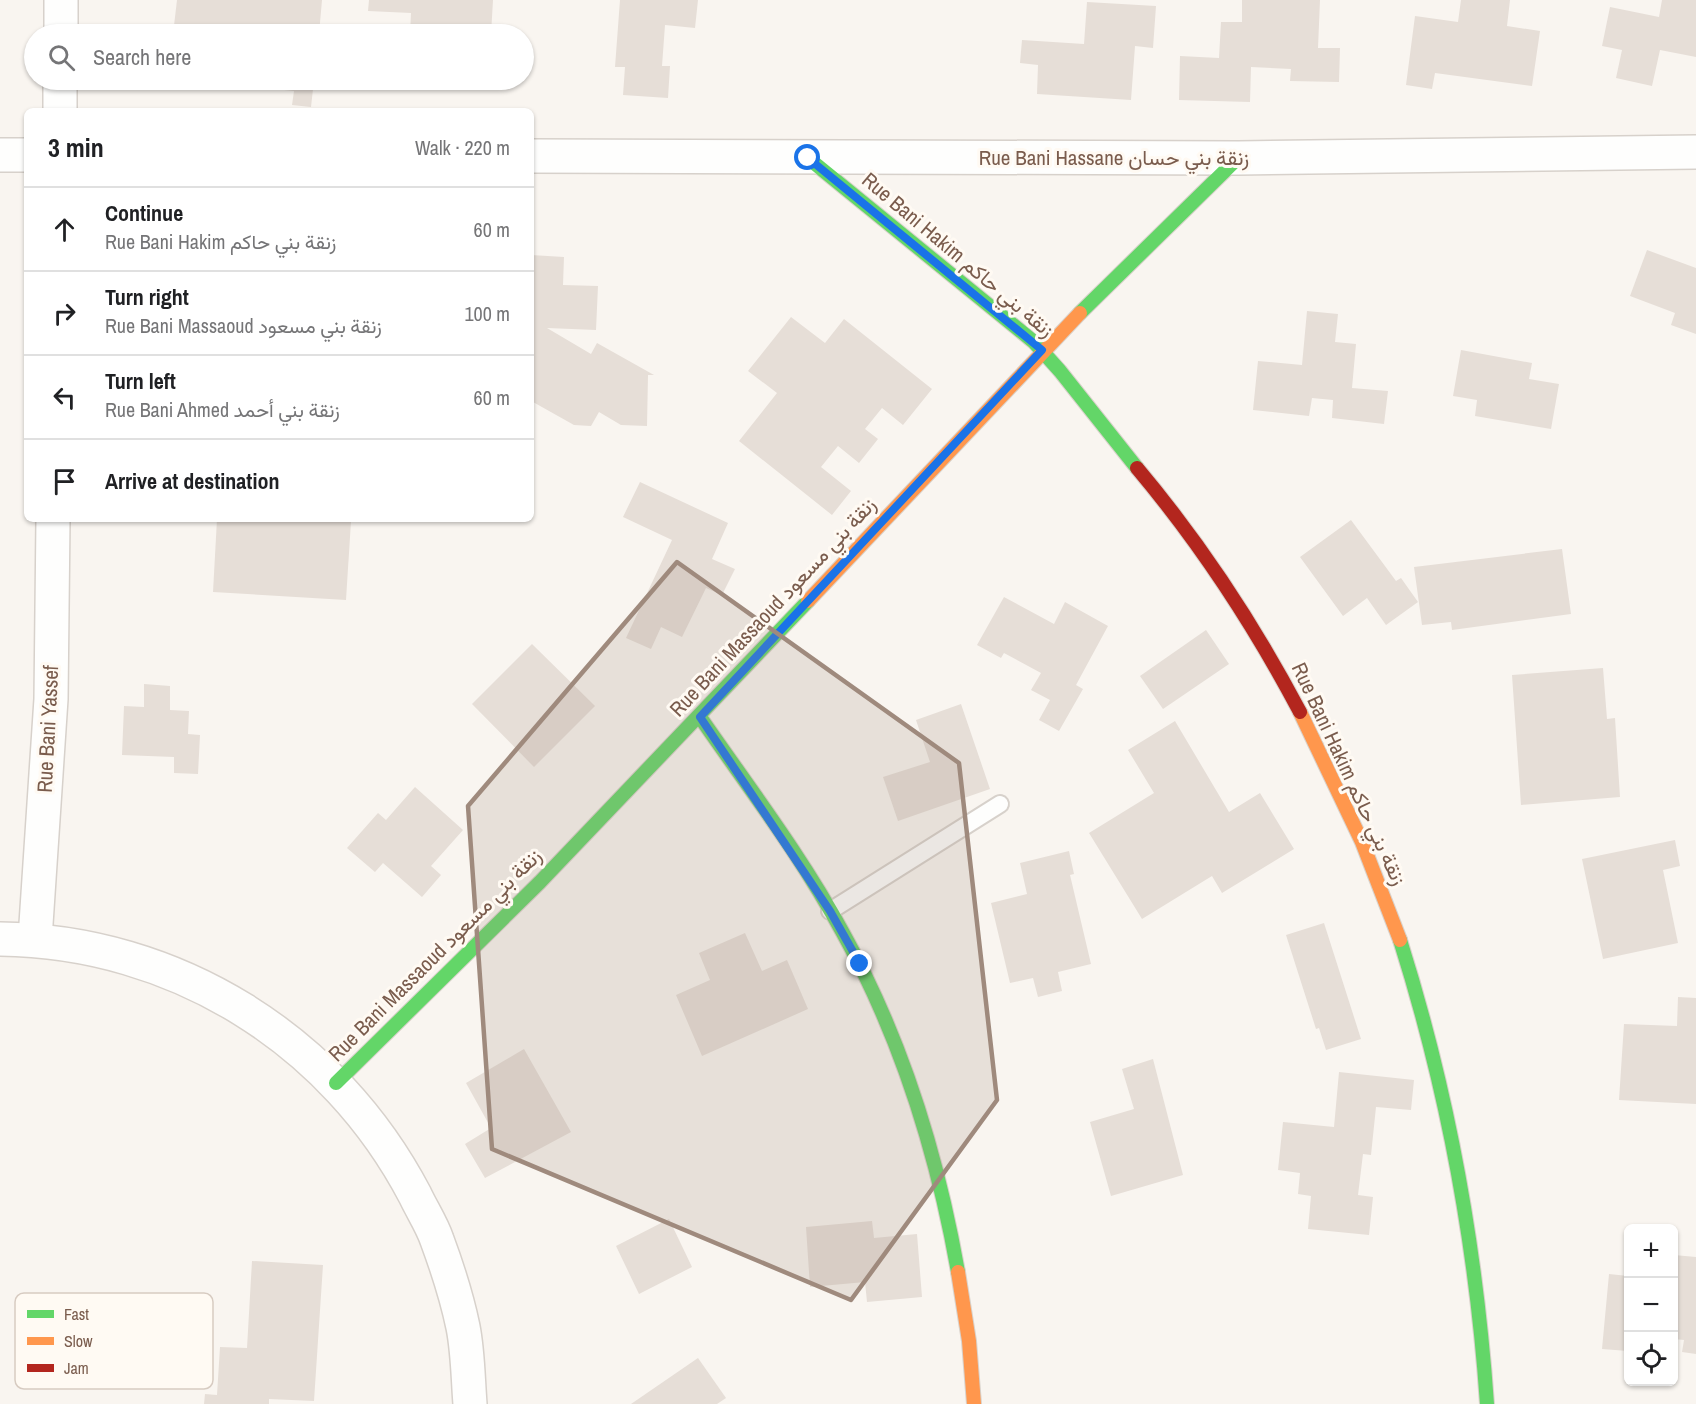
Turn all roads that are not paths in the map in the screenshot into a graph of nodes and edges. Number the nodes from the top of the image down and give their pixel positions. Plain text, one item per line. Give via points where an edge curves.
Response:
1 (61, 0) edge
2 (61, 24) edge
3 (60, 90) edge
4 (60, 108) edge
5 (1696, 152) edge
6 (24, 154) edge
7 (0, 155) edge
8 (534, 156) edge
9 (808, 158) junction
10 (1238, 158) junction
11 (1042, 350) junction
12 (53, 522) edge
13 (700, 717) junction
14 (1000, 804) dead end
15 (830, 911) junction
16 (0, 939) edge
17 (35, 939) junction
18 (336, 1083) junction
19 (470, 1404) edge
20 (974, 1404) edge
21 (1487, 1404) edge

1 - 2 street
3 - 4 street
5 - 10 street, Rue Bani Hassane زنقة بني حسان
6 - 7 street
8 - 9 street, Rue Bani Hassane زنقة بني حسان
9 - 10 street, Rue Bani Hassane زنقة بني حسان
9 - 11 street, Rue Bani Hakim زنقة بني حاكم
10 - 11 street, Rue Bani Massaoud زنقة بني مسعود
11 - 13 street, Rue Bani Massaoud زنقة بني مسعود
11 - 21 street, Rue Bani Hakim زنقة بني حاكم via 1175,513 1220,576 1278,672 1367,855 1398,933 1437,1070 1471,1244 1484,1338
12 - 17 street, Rue Bani Yassef via 51,699
13 - 15 street
13 - 18 street, Rue Bani Massaoud زنقة بني مسعود
14 - 15 lane
15 - 20 street via 888,1023 933,1152 968,1330
16 - 17 street
17 - 18 street via 102,950 167,970 228,999 285,1037
18 - 19 street via 394,1156 437,1239 463,1328

